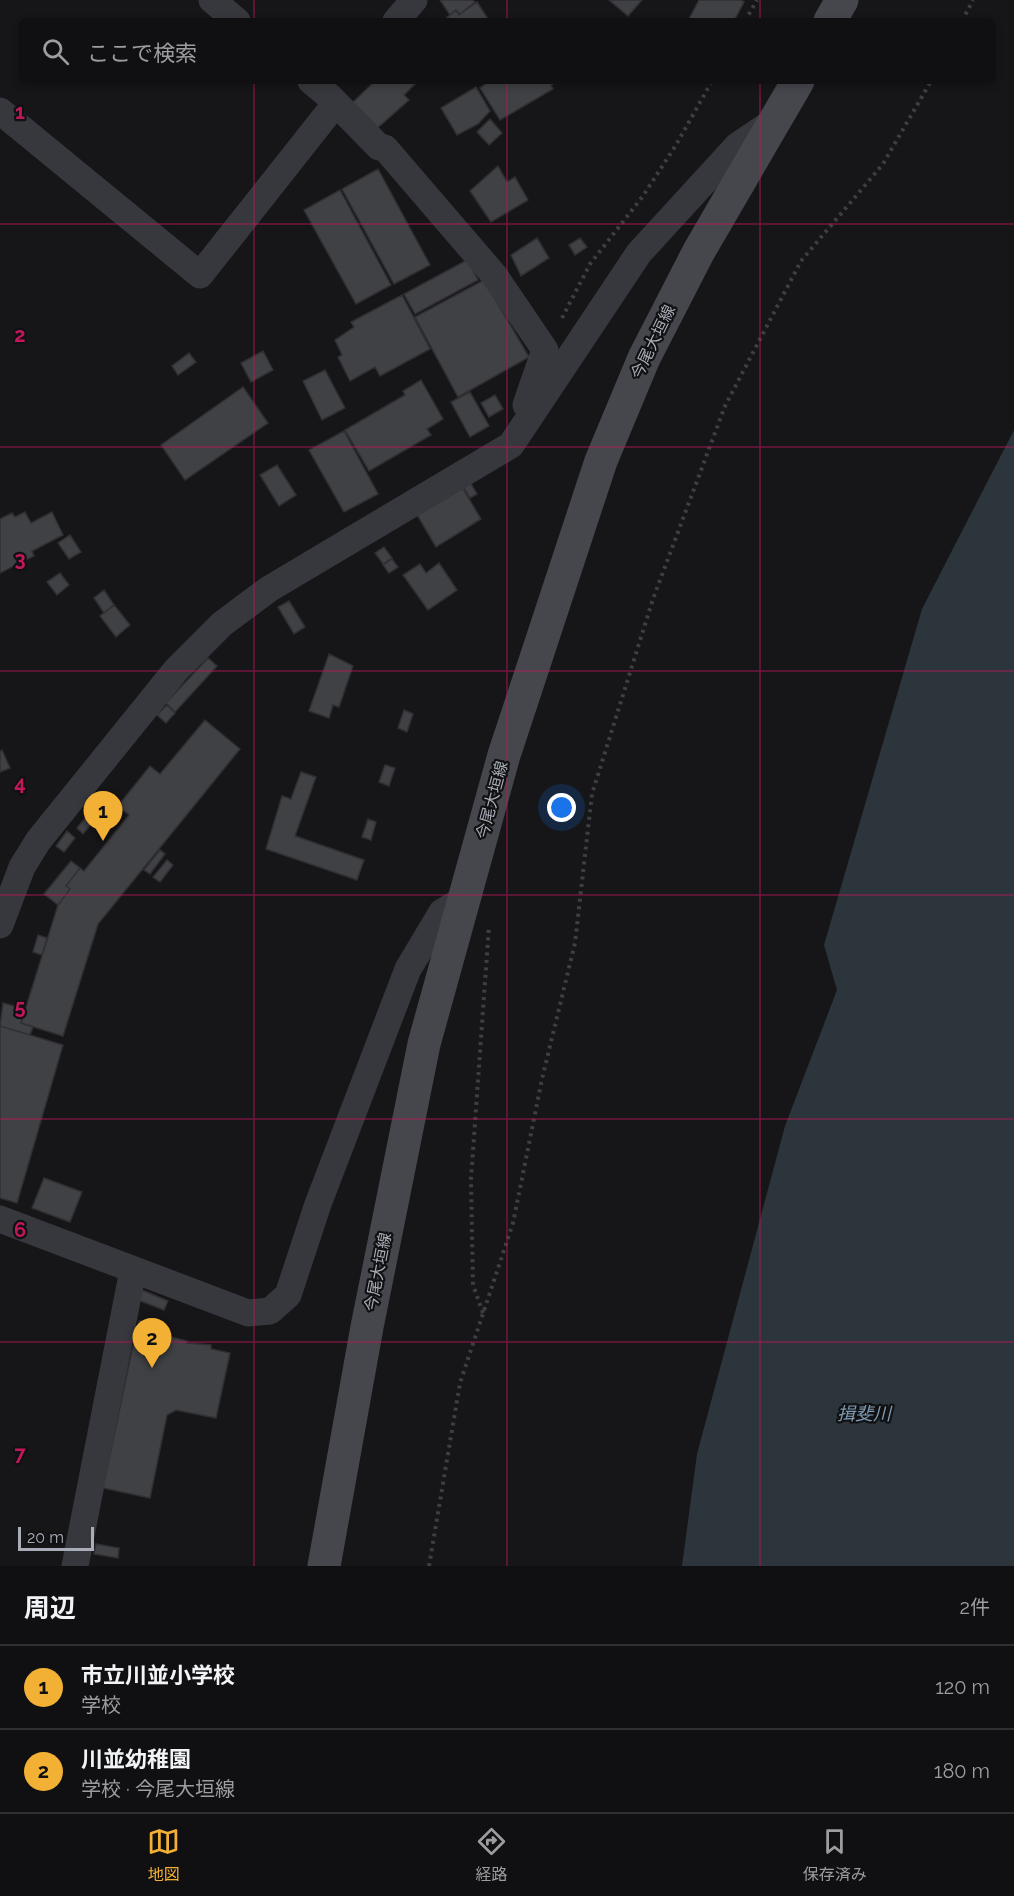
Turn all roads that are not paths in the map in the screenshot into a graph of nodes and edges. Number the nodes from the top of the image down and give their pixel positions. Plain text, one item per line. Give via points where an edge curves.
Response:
1 (212, 0) edge
2 (414, 0) edge
3 (842, 0) edge
4 (233, 18) edge
5 (399, 18) edge
6 (832, 18) edge
7 (796, 84) edge
8 (330, 91) edge
9 (0, 111) edge
10 (776, 120) junction
11 (511, 445) junction
12 (11, 861) edge
13 (477, 907) junction
14 (0, 925) edge
15 (0, 1219) edge
16 (133, 1270) junction
17 (75, 1566) edge
18 (324, 1566) edge

1 - 4 street
2 - 5 street
3 - 6 main road
7 - 10 main road, 今尾大垣線
8 - 9 street via 200,275
8 - 11 street via 379,147 385,148 494,275 545,350
10 - 11 street via 737,146 639,253
10 - 13 main road, 今尾大垣線 via 699,251 644,358 601,461 504,755
11 - 12 street via 269,589 222,624 176,670 38,841
12 - 14 street
13 - 16 street via 442,912 408,969 318,1204 288,1295 270,1311 248,1313
13 - 18 main road, 今尾大垣線 via 424,1044
15 - 16 street
16 - 17 street

